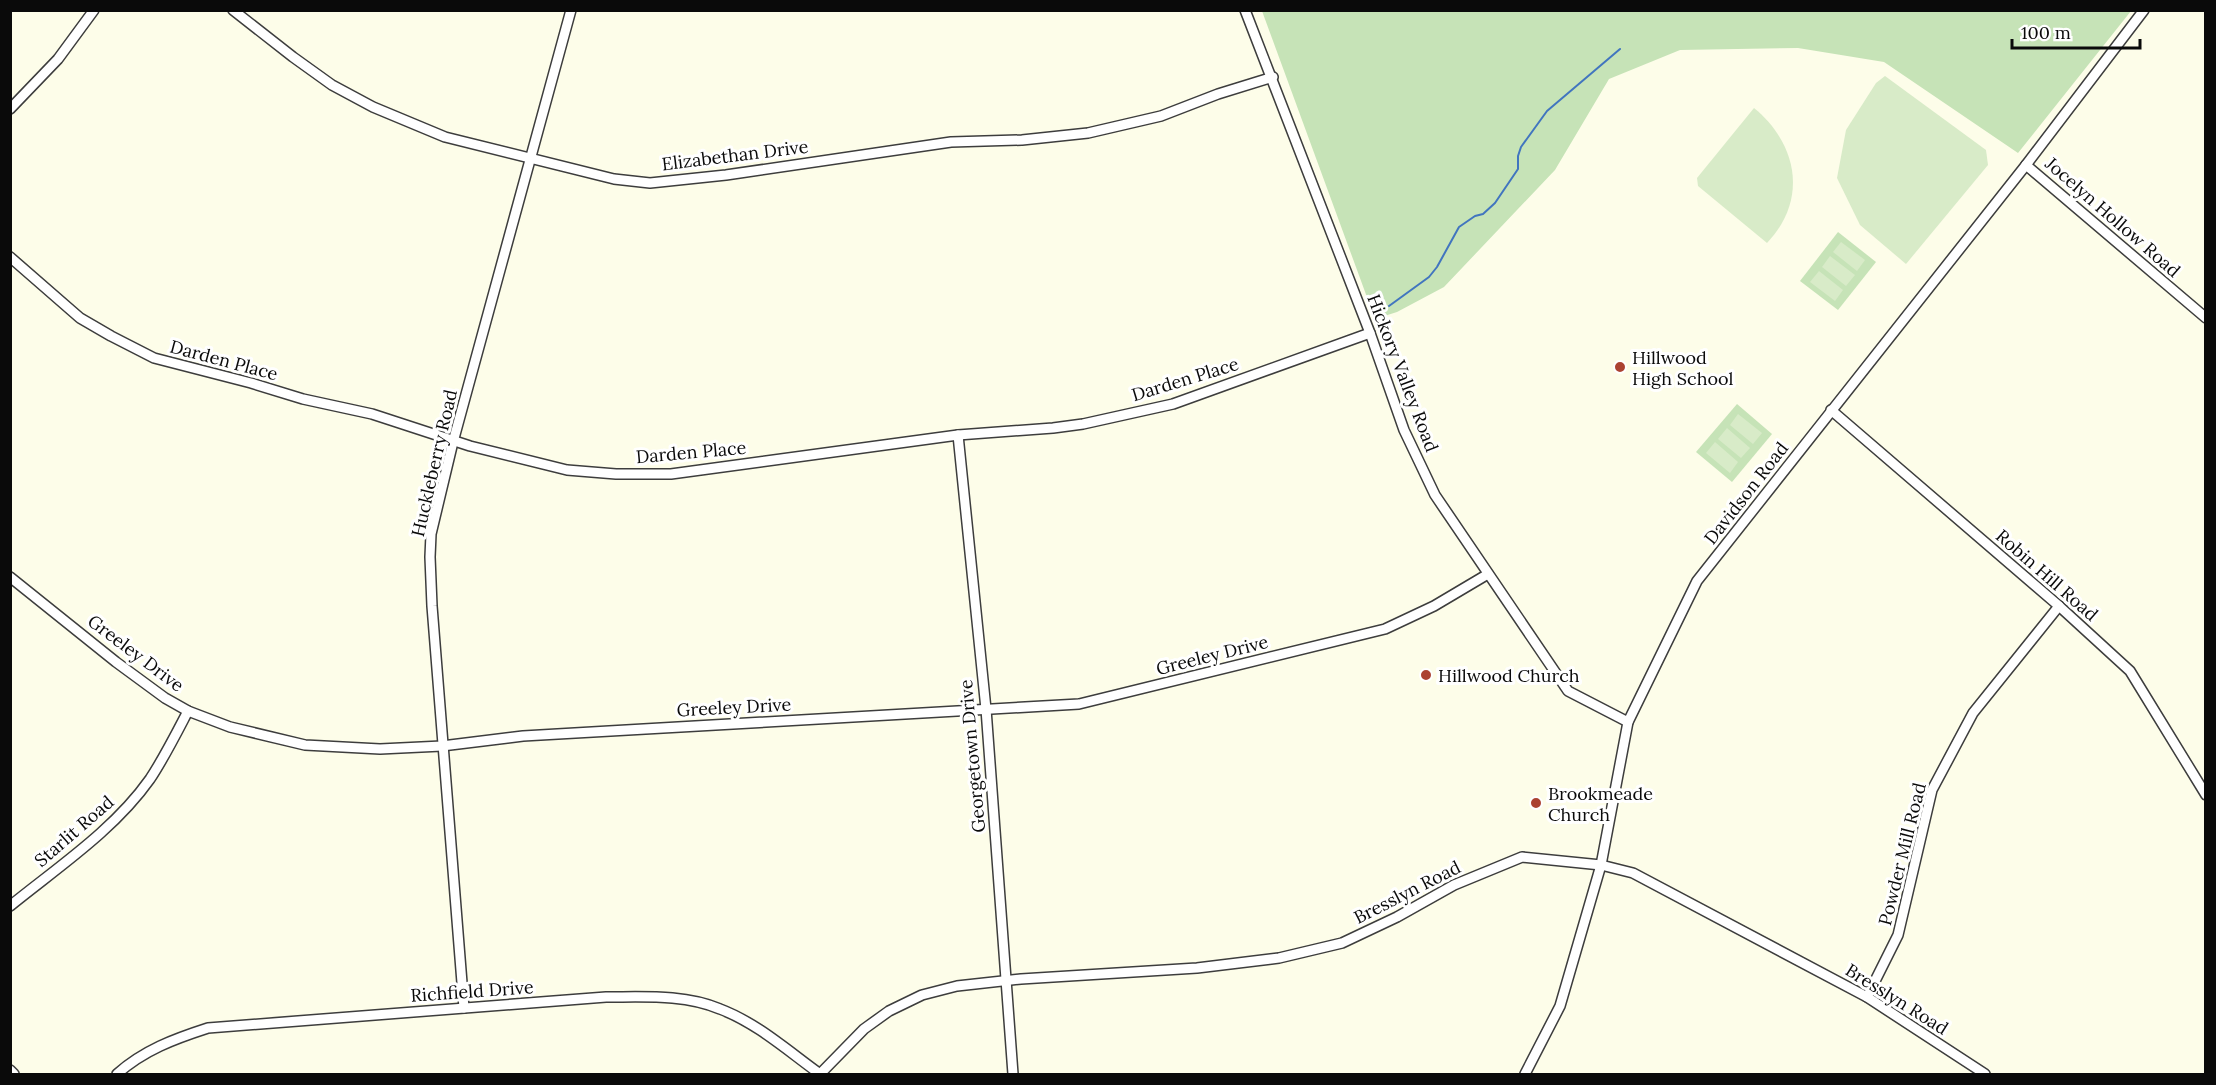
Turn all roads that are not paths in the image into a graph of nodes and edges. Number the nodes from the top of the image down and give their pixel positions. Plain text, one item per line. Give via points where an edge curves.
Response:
1 (94, 10) edge
2 (233, 10) edge
3 (571, 10) edge
4 (1245, 10) edge
5 (2144, 10) edge
6 (1273, 77) junction
7 (10, 109) edge
8 (532, 157) junction
9 (2026, 165) junction
10 (10, 257) edge
11 (2205, 318) edge
12 (1370, 333) junction
13 (1831, 410) junction
14 (957, 435) junction
15 (453, 442) junction
16 (1488, 574) junction
17 (10, 577) edge
18 (2059, 606) junction
19 (986, 709) junction
20 (188, 711) junction
21 (1628, 722) junction
22 (442, 746) junction
23 (2205, 795) edge
24 (1601, 865) junction
25 (10, 906) edge
26 (1007, 981) junction
27 (1867, 997) junction
28 (464, 1008) junction
29 (10, 1070) edge
30 (14, 1074) edge
31 (117, 1074) edge
32 (820, 1074) edge
33 (1013, 1074) edge
34 (1525, 1074) edge
35 (1985, 1074) edge

1 - 7 street via 58,59
2 - 8 street, Elizabethan Drive via 332,85 373,107 445,137
3 - 8 street, Huckleberry Road
4 - 6 street, Hickory Valley Road
5 - 9 street, Davidson Road
6 - 8 street, Elizabethan Drive via 1161,116 1088,133 951,142 726,176 650,183 623,181
6 - 12 street, Hickory Valley Road
8 - 15 street, Huckleberry Road
9 - 11 street, Jocelyn Hollow Road
9 - 13 street, Davidson Road
10 - 15 street, Darden Place via 74,313 154,358 372,414
12 - 14 street, Darden Place via 1173,404 1058,427
12 - 16 street, Hickory Valley Road via 1404,430 1435,495
13 - 18 street, Robin Hill Road
13 - 21 street, Davidson Road via 1698,581
14 - 15 street, Darden Place via 670,474 567,470
14 - 19 street, Georgetown Drive
15 - 22 street, Huckleberry Road via 431,534 430,557
16 - 19 street, Greeley Drive via 1385,629 1079,704
16 - 21 street, Hickory Valley Road via 1568,691
17 - 20 street, Greeley Drive via 116,662
18 - 23 street, Robin Hill Road via 2130,671
18 - 27 street, Powder Mill Road via 1973,713 1932,790 1898,935
19 - 22 street, Greeley Drive via 527,736
19 - 26 street, Georgetown Drive
20 - 22 street, Greeley Drive via 230,727 305,745 380,749
20 - 25 street, Starlit Road via 150,779 131,802 106,828
21 - 24 street, Davidson Road
22 - 28 street, Huckleberry Road
24 - 26 street, Bresslyn Road via 1522,857 1454,885 1342,943 1279,958 1197,968
24 - 27 street, Bresslyn Road via 1633,873
24 - 34 street, Davidson Road via 1560,1006
26 - 32 street, Bresslyn Road via 951,987 922,995 889,1011 864,1029
26 - 33 street, Georgetown Drive
27 - 35 street, Bresslyn Road
28 - 31 street, Richfield Drive via 208,1028 146,1052
28 - 32 street, Richfield Drive via 606,997 652,996 690,1001 719,1008 746,1021
29 - 30 street

